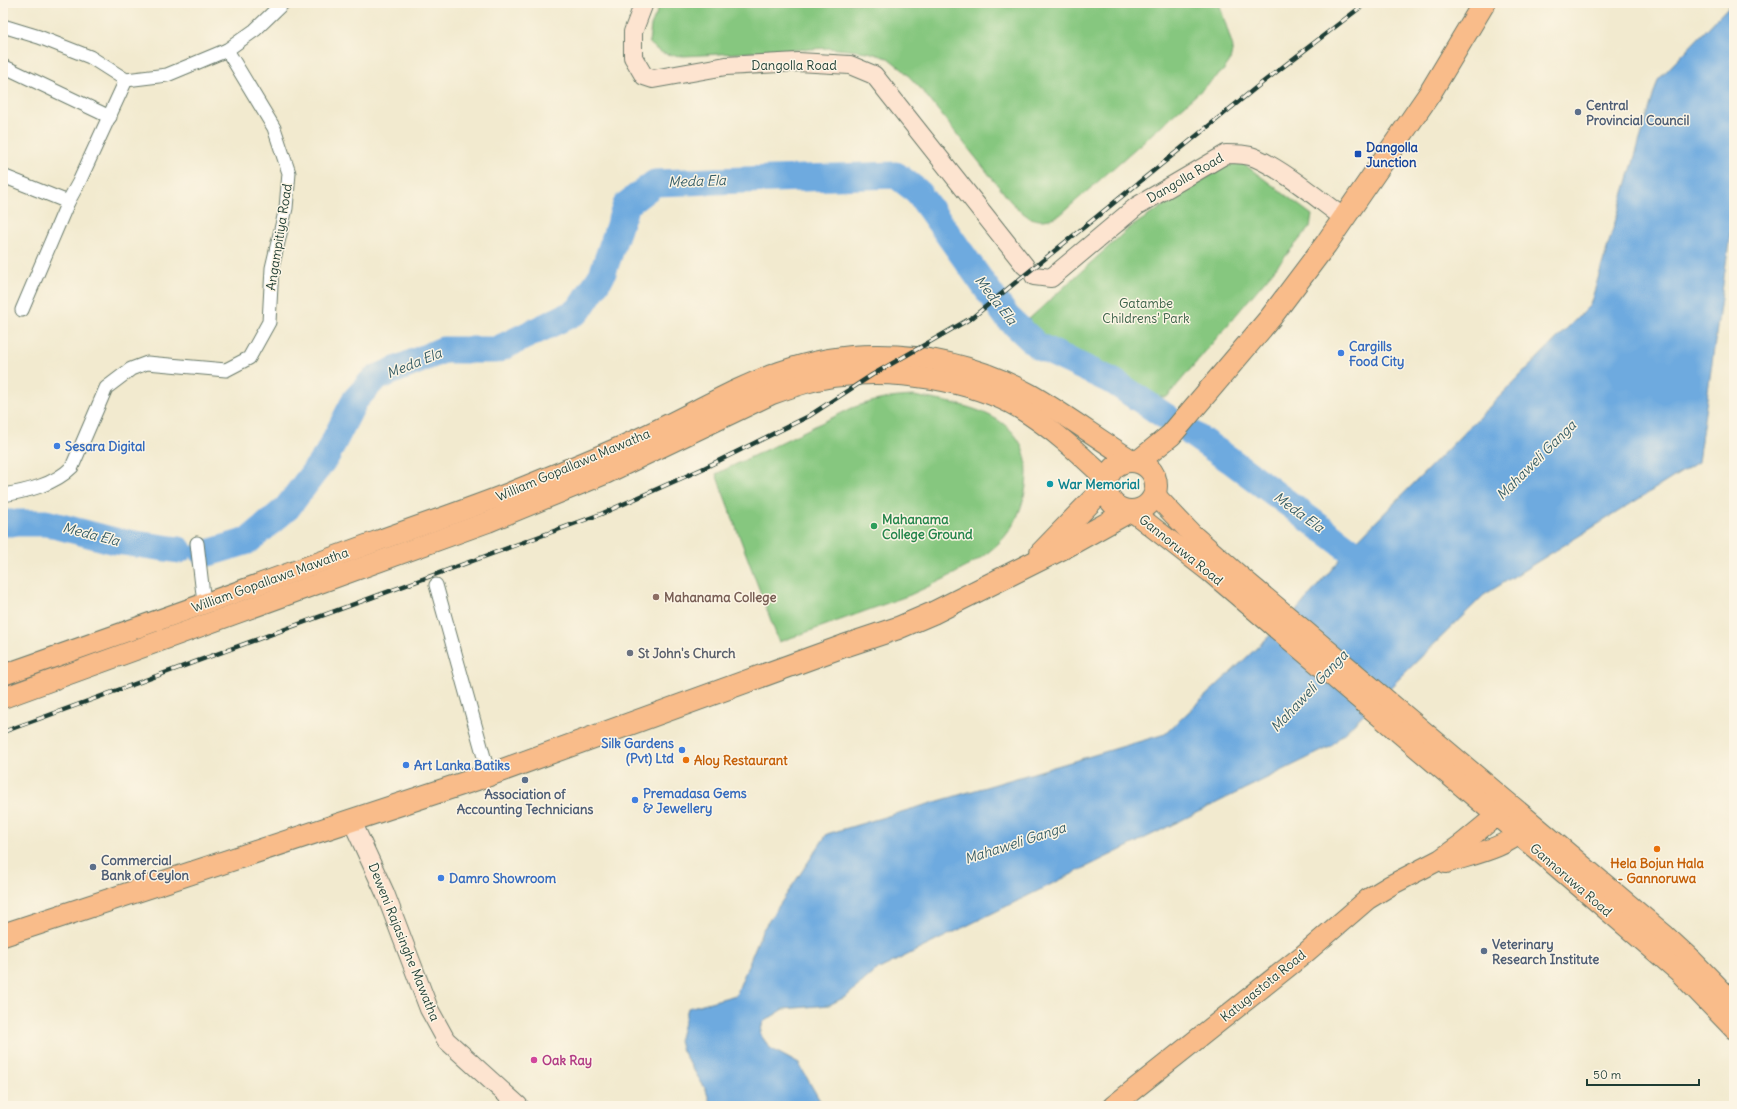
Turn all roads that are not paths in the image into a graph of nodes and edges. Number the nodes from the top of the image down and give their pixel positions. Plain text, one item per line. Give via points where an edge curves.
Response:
1 (283, 3) edge
2 (644, 3) edge
3 (1484, 3) edge
4 (3, 26) edge
5 (227, 50) junction
6 (3, 66) edge
7 (126, 80) junction
8 (110, 116) junction
9 (3, 176) edge
10 (68, 202) junction
11 (1344, 218) junction
12 (22, 310) dead end
13 (1171, 435) junction
14 (1136, 461) junction
15 (1106, 483) junction
16 (1156, 489) junction
17 (3, 496) edge
18 (1130, 512) junction
19 (197, 544) dead end
20 (1030, 564) junction
21 (1234, 582) junction
22 (436, 584) dead end
23 (204, 603) junction
24 (3, 675) edge
25 (3, 698) edge
26 (489, 774) junction
27 (1502, 810) junction
28 (351, 819) junction
29 (1525, 829) junction
30 (1418, 872) junction
31 (3, 934) edge
32 (1734, 1003) edge
33 (1734, 1029) edge
34 (519, 1106) edge
35 (1113, 1106) edge

1 - 5 street via 255,30
2 - 11 street, Dangolla Road via 633,32 633,57 644,76 653,79 726,66 798,62 850,65 874,75 1030,271 1051,278 1137,206 1226,154 1239,153 1256,158 1278,170
3 - 11 highway via 1430,93
4 - 7 street via 90,57
5 - 7 street via 167,75
5 - 17 street, Angampitiya Road via 274,128 288,173 286,208 272,268 269,322 249,358 226,370 147,363 131,369 106,388 72,467 63,476 26,491
6 - 8 street
7 - 8 street
8 - 10 street
9 - 10 street
10 - 12 street
11 - 13 highway via 1271,318
13 - 14 highway
13 - 16 highway
14 - 15 highway via 1121,462 1112,469
14 - 16 highway via 1154,473
14 - 23 main road, William Gopallawa Mawatha via 1029,394 968,367 905,356 855,355 830,358 787,368 756,380 632,442 506,494
15 - 18 highway via 1107,496 1112,503
15 - 20 highway
15 - 25 main road, William Gopallawa Mawatha via 1082,456 1042,423 993,395 926,378 872,375 818,380 772,394 605,474 488,522
16 - 18 highway via 1150,504
16 - 21 main road, Gannoruwa Road
18 - 20 highway
18 - 21 main road, Gannoruwa Road
19 - 23 street
20 - 26 highway via 898,628
21 - 27 main road, Gannoruwa Road
22 - 26 street
23 - 24 main road, William Gopallawa Mawatha
26 - 28 highway
27 - 29 main road, Gannoruwa Road
27 - 30 main road, Katugastota Road via 1452,852
28 - 31 highway via 261,851
28 - 34 street, Deweni Rajasinghe Mawatha via 385,893 429,1010 446,1040
29 - 30 main road, Katugastota Road via 1503,844
29 - 32 main road, Gannoruwa Road via 1671,941
29 - 33 main road, Gannoruwa Road via 1679,972
30 - 35 main road, Katugastota Road via 1368,899

